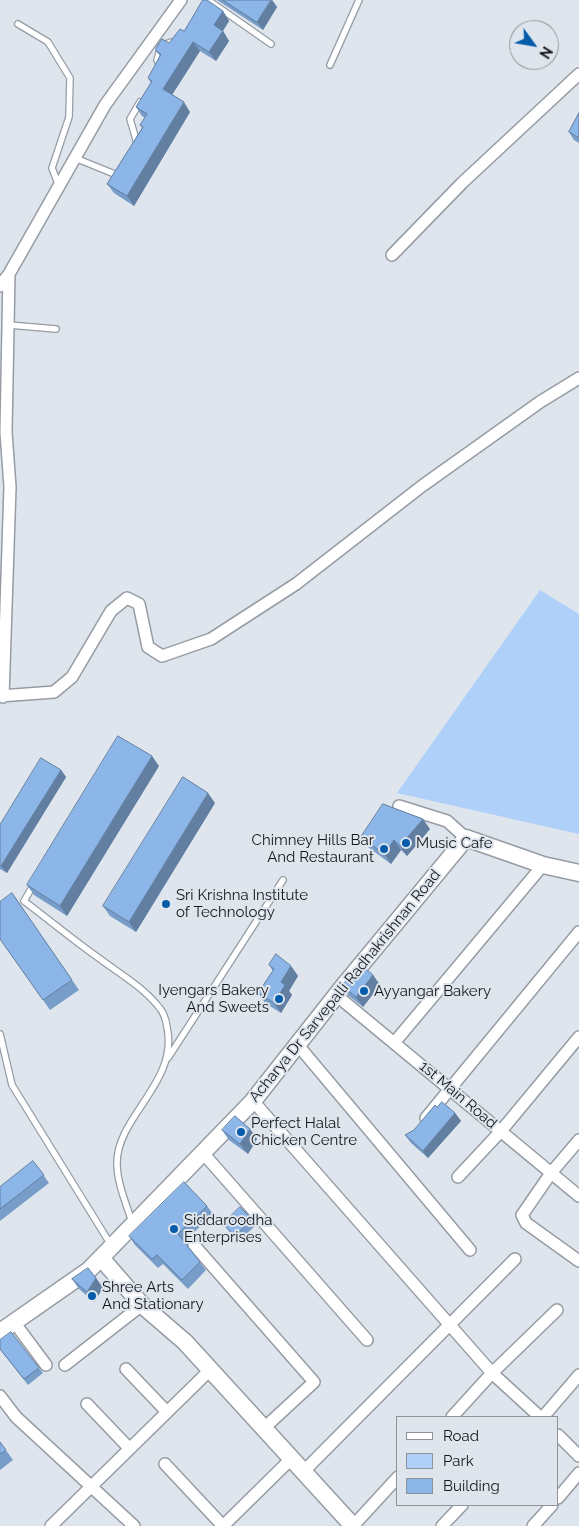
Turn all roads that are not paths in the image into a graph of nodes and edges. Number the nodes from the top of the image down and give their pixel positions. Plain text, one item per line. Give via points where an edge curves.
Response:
1 (181, 0) edge
2 (208, 0) edge
3 (359, 0) edge
4 (203, 7) edge
5 (18, 24) dead end
6 (182, 37) edge
7 (271, 44) dead end
8 (330, 64) dead end
9 (579, 74) edge
10 (156, 76) edge
11 (145, 93) edge
12 (132, 151) edge
13 (75, 158) junction
14 (122, 168) edge
15 (59, 186) junction
16 (392, 255) dead end
17 (9, 274) junction
18 (0, 286) edge
19 (9, 325) junction
20 (56, 329) dead end
21 (579, 378) edge
22 (4, 442) edge
23 (1, 696) edge
24 (400, 806) dead end
25 (466, 838) junction
26 (543, 865) junction
27 (579, 873) edge
28 (39, 876) edge
29 (283, 880) dead end
30 (579, 932) edge
31 (336, 995) junction
32 (0, 1034) edge
33 (579, 1037) edge
34 (394, 1043) junction
35 (297, 1044) junction
36 (165, 1062) junction
37 (450, 1089) junction
38 (253, 1101) junction
39 (420, 1126) edge
40 (501, 1131) junction
41 (579, 1140) edge
42 (203, 1153) junction
43 (551, 1173) junction
44 (458, 1177) dead end
45 (579, 1196) edge
46 (133, 1226) junction
47 (194, 1245) dead end
48 (470, 1250) dead end
49 (107, 1252) junction
50 (515, 1259) dead end
51 (579, 1261) edge
52 (142, 1305) junction
53 (556, 1310) dead end
54 (14, 1322) junction
55 (450, 1325) junction
56 (0, 1332) edge
57 (367, 1340) dead end
58 (46, 1364) dead end
59 (65, 1365) dead end
60 (126, 1369) dead end
61 (210, 1370) junction
62 (492, 1373) junction
63 (579, 1375) edge
64 (0, 1396) edge
65 (87, 1404) dead end
66 (167, 1412) junction
67 (453, 1416) edge
68 (540, 1416) edge
69 (542, 1416) edge
70 (263, 1429) junction
71 (559, 1436) edge
72 (129, 1448) junction
73 (579, 1456) edge
74 (291, 1459) junction
75 (165, 1464) dead end
76 (303, 1472) junction
77 (579, 1473) edge
78 (396, 1479) edge
79 (91, 1485) junction
80 (559, 1497) edge
81 (461, 1506) edge
82 (551, 1506) edge
83 (226, 1525) edge
84 (351, 1525) edge
85 (51, 1526) edge
86 (134, 1526) edge
87 (442, 1526) edge
88 (532, 1526) edge

1 - 13 street via 105,105
2 - 4 lane
2 - 7 lane
3 - 8 lane
5 - 15 lane via 48,42 70,78 69,117 52,168
6 - 10 lane via 177,44 171,42 161,46 157,60 161,67
9 - 16 street via 462,183
11 - 12 lane via 130,119 137,142
13 - 14 lane via 116,176
13 - 15 street
15 - 17 street
17 - 18 street
17 - 19 street
19 - 20 lane
19 - 22 street
21 - 23 street via 422,486 296,584 211,638 162,656 148,647 139,604 127,598 112,611 72,677 54,692
22 - 23 street via 10,487
24 - 25 street via 447,822
25 - 26 street
25 - 31 street, Acharya Dr Sarvepalli Radhakrishnan Road
26 - 27 street
26 - 34 street
28 - 36 lane via 24,901 160,1007 170,1038
29 - 36 lane
30 - 37 street
31 - 34 street, 1st Main Road
31 - 35 street, Acharya Dr Sarvepalli Radhakrishnan Road
32 - 49 lane via 12,1085
33 - 40 street
34 - 37 street, 1st Main Road
35 - 38 street, Acharya Dr Sarvepalli Radhakrishnan Road
35 - 48 street
36 - 46 lane via 155,1086 121,1142 117,1162 120,1185
37 - 39 street
37 - 40 street, 1st Main Road
38 - 42 street, Acharya Dr Sarvepalli Radhakrishnan Road
38 - 55 street
40 - 43 street, 1st Main Road
40 - 44 street
41 - 43 street
42 - 46 street, Acharya Dr Sarvepalli Radhakrishnan Road
42 - 57 street
43 - 45 street, 1st Main Road
43 - 51 street via 522,1215 526,1223
46 - 49 street, Acharya Dr Sarvepalli Radhakrishnan Road
47 - 70 street via 314,1382
49 - 52 street
49 - 54 street, Acharya Dr Sarvepalli Radhakrishnan Road via 89,1270
50 - 55 street
52 - 59 street
52 - 61 street via 185,1342
53 - 62 street
54 - 56 street, Acharya Dr Sarvepalli Radhakrishnan Road
54 - 58 street
55 - 62 street
55 - 76 street
60 - 66 street
61 - 66 street
61 - 70 street
62 - 67 street
62 - 68 street
63 - 69 street
64 - 79 street via 16,1417
65 - 72 street
66 - 72 street
70 - 74 street
71 - 73 street
72 - 79 street
74 - 76 street
74 - 83 street
75 - 83 street
76 - 84 street
77 - 80 street
78 - 84 street
79 - 85 street
79 - 86 street
81 - 87 street
82 - 88 street

